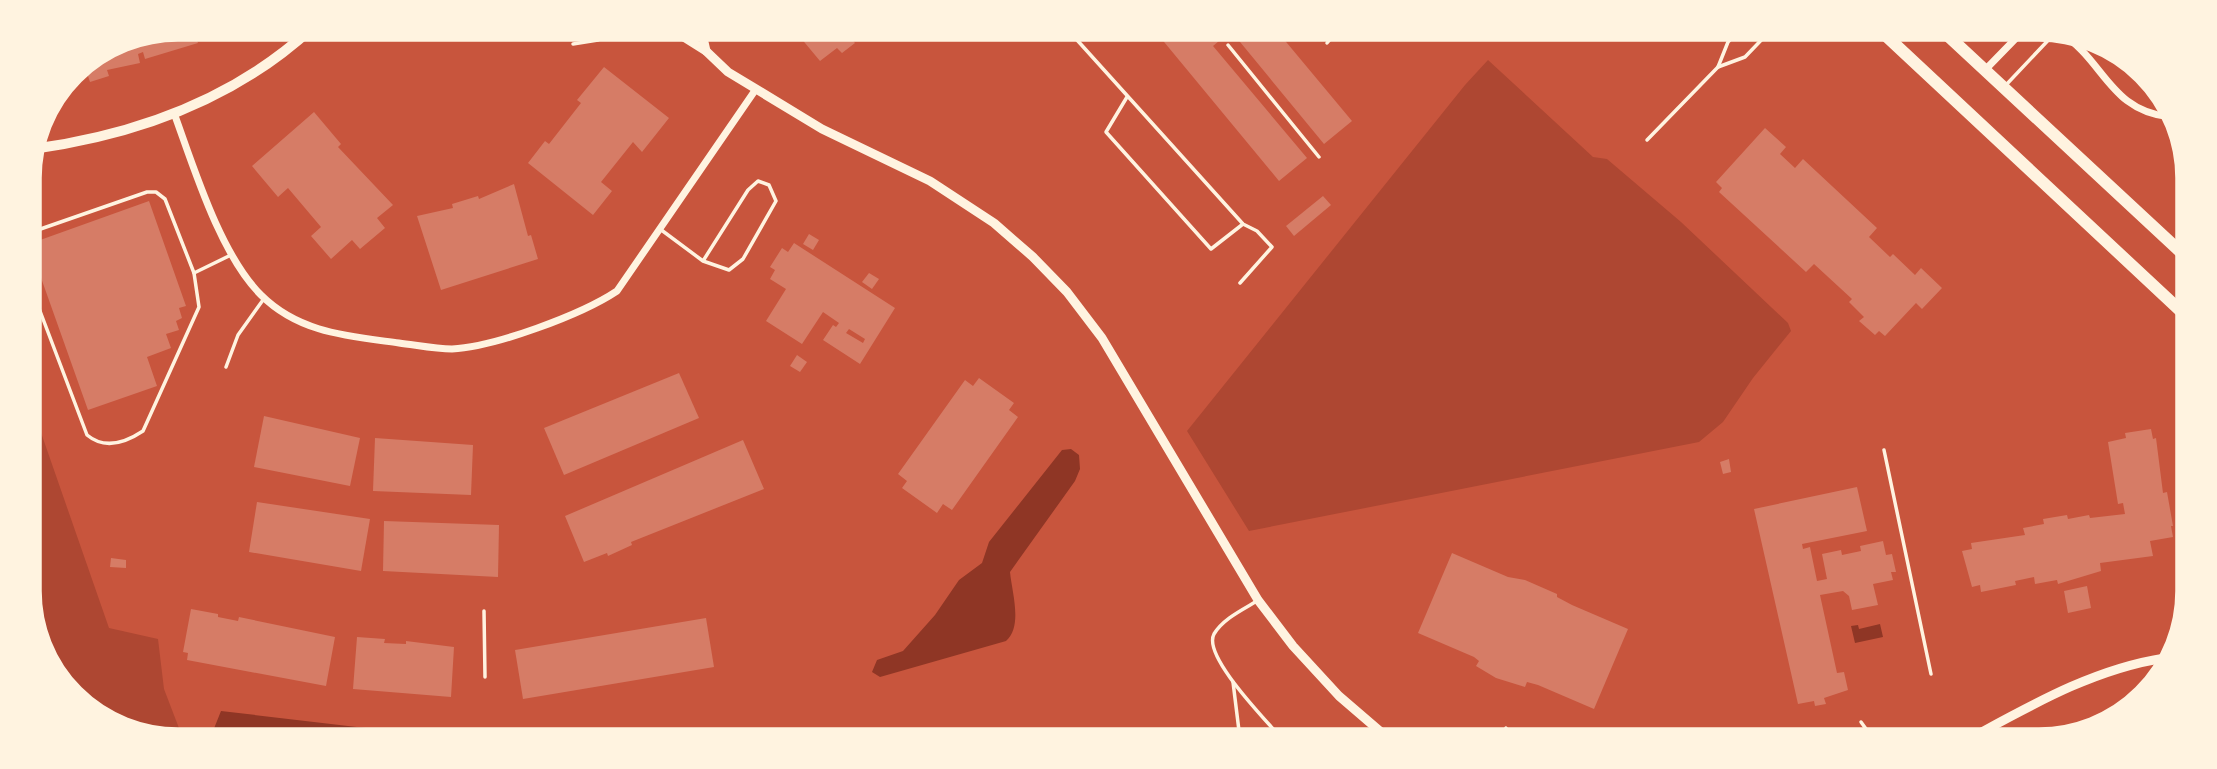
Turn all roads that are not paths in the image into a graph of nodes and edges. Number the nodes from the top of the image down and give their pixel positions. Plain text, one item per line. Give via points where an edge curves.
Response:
1 (297, 40) edge
2 (598, 40) edge
3 (688, 40) edge
4 (704, 40) edge
5 (1077, 40) edge
6 (1330, 40) edge
7 (1730, 40) edge
8 (1761, 40) edge
9 (1890, 40) edge
10 (1953, 40) edge
11 (2014, 40) edge
12 (2050, 41) edge
13 (1327, 43) dead end
14 (573, 44) dead end
15 (1228, 45) dead end
16 (2080, 47) edge
17 (706, 51) junction
18 (1718, 67) junction
19 (1985, 70) junction
20 (2004, 87) junction
21 (756, 89) junction
22 (1127, 97) junction
23 (174, 113) junction
24 (2162, 115) edge
25 (1647, 140) dead end
26 (44, 147) edge
27 (1319, 157) dead end
28 (1243, 223) junction
29 (41, 229) edge
30 (660, 229) junction
31 (2177, 249) edge
32 (233, 254) junction
33 (703, 261) junction
34 (194, 273) junction
35 (1240, 283) dead end
36 (265, 298) junction
37 (2177, 308) edge
38 (41, 313) edge
39 (226, 367) dead end
40 (1884, 450) dead end
41 (1258, 600) junction
42 (484, 611) dead end
43 (2159, 659) edge
44 (1931, 674) dead end
45 (485, 677) dead end
46 (1233, 680) junction
47 (1861, 722) dead end
48 (1239, 728) edge
49 (1273, 728) edge
50 (1377, 728) edge
51 (1865, 728) edge
52 (1989, 728) edge

1 - 23 main road via 262,69
2 - 14 lane
3 - 17 street
4 - 17 street
5 - 22 lane
6 - 13 lane
7 - 18 lane
8 - 18 lane via 1745,57
9 - 37 main road
10 - 19 main road
11 - 19 street
12 - 20 lane
15 - 27 lane
16 - 24 street via 2123,98 2143,111
17 - 21 street
18 - 25 lane
19 - 20 main road
20 - 31 main road
21 - 30 street
21 - 41 street via 822,129 930,181 994,223 1033,257 1102,338
22 - 28 lane
22 - 28 lane via 1106,132 1211,249
23 - 26 main road via 118,133
23 - 32 street via 207,202
28 - 35 lane via 1272,247
29 - 34 lane via 156,192 172,211
30 - 33 lane
30 - 36 street via 617,292 593,307 490,342 451,349 324,333 293,321
32 - 34 lane
32 - 36 street
33 - 33 lane via 722,270 737,267 776,201 769,186 758,181 748,190
34 - 38 lane via 199,307 151,420 144,431 127,441 108,444 87,435
36 - 39 lane via 238,335
40 - 44 lane
41 - 46 lane via 1223,623 1213,636 1212,648
41 - 50 street via 1339,696
42 - 45 lane
43 - 52 street via 2098,674
46 - 48 lane
46 - 49 lane
47 - 51 lane

